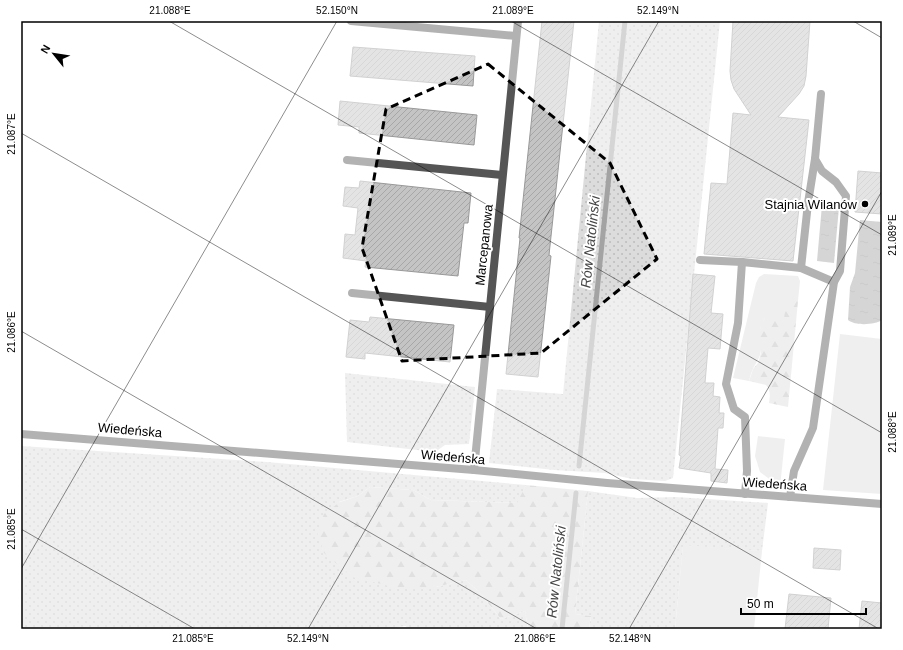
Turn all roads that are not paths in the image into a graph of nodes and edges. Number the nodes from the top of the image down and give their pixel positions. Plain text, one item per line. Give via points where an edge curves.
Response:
1 (351, 21) edge
2 (518, 21) edge
3 (516, 36) junction
4 (821, 94) dead end
5 (815, 159) junction
6 (347, 160) dead end
7 (502, 175) junction
8 (700, 260) dead end
9 (742, 262) junction
10 (801, 268) junction
11 (834, 282) junction
12 (352, 293) dead end
13 (490, 307) junction
14 (21, 434) edge
15 (474, 470) junction
16 (745, 494) junction
17 (790, 497) junction
18 (882, 504) edge

1 - 3 street
2 - 3 street, Marcepanowa
3 - 7 street, Marcepanowa
4 - 5 street
5 - 10 street
5 - 11 street via 822,171 836,182 846,196 840,271
6 - 7 street
7 - 13 street, Marcepanowa
8 - 9 street
9 - 10 street
9 - 16 street via 738,323 726,384 734,409 745,417
10 - 11 street
11 - 17 street via 813,428 794,471
12 - 13 street
13 - 15 street, Marcepanowa
14 - 15 street, Wiedeńska
15 - 16 street, Wiedeńska
16 - 17 street, Wiedeńska
17 - 18 street, Wiedeńska

